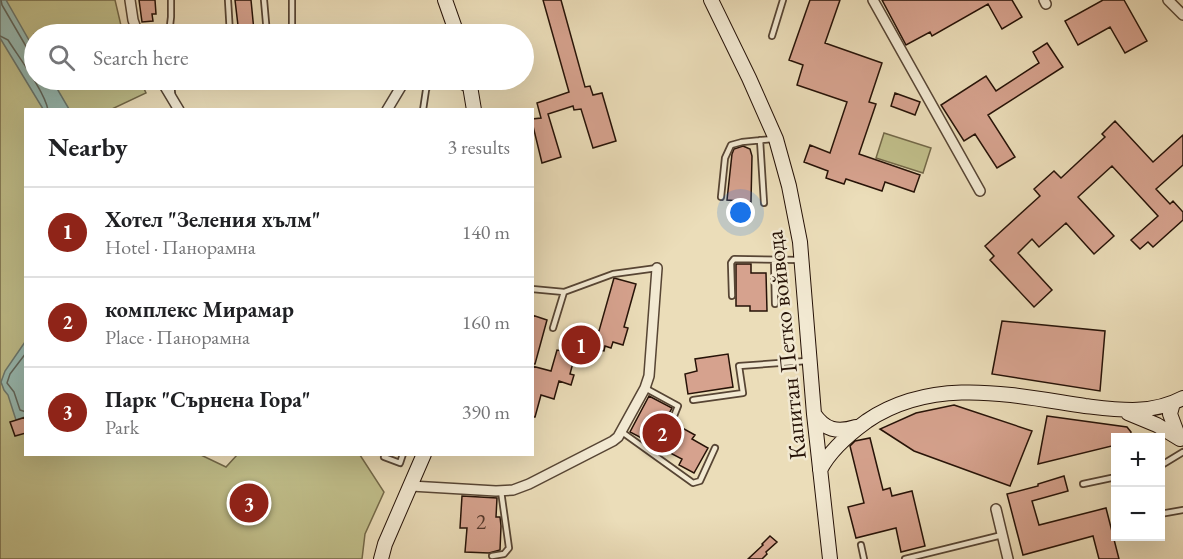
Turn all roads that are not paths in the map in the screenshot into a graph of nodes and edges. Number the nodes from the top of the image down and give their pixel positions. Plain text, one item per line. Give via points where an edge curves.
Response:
1 (130, 0) edge
2 (171, 0) edge
3 (228, 0) edge
4 (264, 0) edge
5 (292, 0) edge
6 (445, 0) edge
7 (711, 0) edge
8 (783, 0) edge
9 (873, 0) edge
10 (1172, 2) edge
11 (1183, 15) edge
12 (134, 24) edge
13 (170, 24) edge
14 (229, 24) edge
15 (266, 24) edge
16 (292, 24) edge
17 (453, 24) edge
18 (772, 36) dead end
19 (167, 90) edge
20 (172, 90) edge
21 (401, 90) edge
22 (426, 90) edge
23 (471, 90) edge
24 (173, 100) junction
25 (178, 108) edge
26 (388, 108) edge
27 (423, 108) edge
28 (474, 108) edge
29 (776, 139) junction
30 (760, 140) junction
31 (980, 191) dead end
32 (721, 197) dead end
33 (764, 203) dead end
34 (774, 260) junction
35 (801, 260) junction
36 (657, 268) joint
37 (534, 289) edge
38 (564, 292) junction
39 (732, 297) dead end
40 (776, 304) dead end
41 (553, 328) dead end
42 (810, 361) junction
43 (645, 388) junction
44 (693, 400) dead end
45 (1180, 403) edge
46 (1124, 411) junction
47 (814, 414) junction
48 (674, 416) dead end
49 (861, 425) junction
50 (622, 432) junction
51 (1182, 446) edge
52 (715, 448) dead end
53 (402, 456) edge
54 (423, 456) edge
55 (384, 458) dead end
56 (1165, 462) edge
57 (820, 470) junction
58 (1111, 478) edge
59 (1083, 484) dead end
60 (411, 486) junction
61 (501, 491) junction
62 (996, 509) dead end
63 (1183, 510) edge
64 (1165, 513) edge
65 (1002, 535) junction
66 (861, 545) dead end
67 (492, 556) dead end
68 (381, 559) edge
69 (830, 559) edge
70 (864, 559) edge
71 (905, 559) edge
72 (1008, 559) edge

1 - 12 street
2 - 13 lane
3 - 14 lane
4 - 15 lane
5 - 16 lane
6 - 17 street
7 - 29 street, Капитан Петко войвода
8 - 18 lane
9 - 31 street
10 - 11 street
19 - 24 street
20 - 24 lane
21 - 26 street
22 - 27 lane
23 - 28 street
24 - 25 street
29 - 30 lane
29 - 35 street, Капитан Петко войвода via 791,195
30 - 32 lane via 736,142 728,148
30 - 33 lane
34 - 35 lane
34 - 39 lane via 732,261
34 - 40 lane
35 - 42 street, Капитан Петко войвода
36 - 38 lane via 613,274
36 - 43 street
37 - 38 lane
38 - 41 lane
42 - 44 lane via 739,366 743,393
42 - 47 street, Капитан Петко войвода
43 - 48 lane via 678,406
43 - 50 street
45 - 46 street
45 - 51 street via 1170,414
46 - 49 street via 994,393 947,392 897,404
46 - 51 street via 1157,425
47 - 49 street via 822,424 836,431
47 - 57 street, Капитан Петко войвода
49 - 57 street via 828,456
50 - 52 lane via 693,483 701,479
50 - 61 street via 613,441 529,484
51 - 56 lane
53 - 55 lane via 400,463
54 - 60 street
57 - 69 street, Капитан Петко войвода
58 - 59 lane
60 - 61 street
60 - 68 street
61 - 67 lane via 509,548 504,554
62 - 65 street
63 - 64 lane
65 - 71 lane
65 - 72 street
66 - 70 lane

